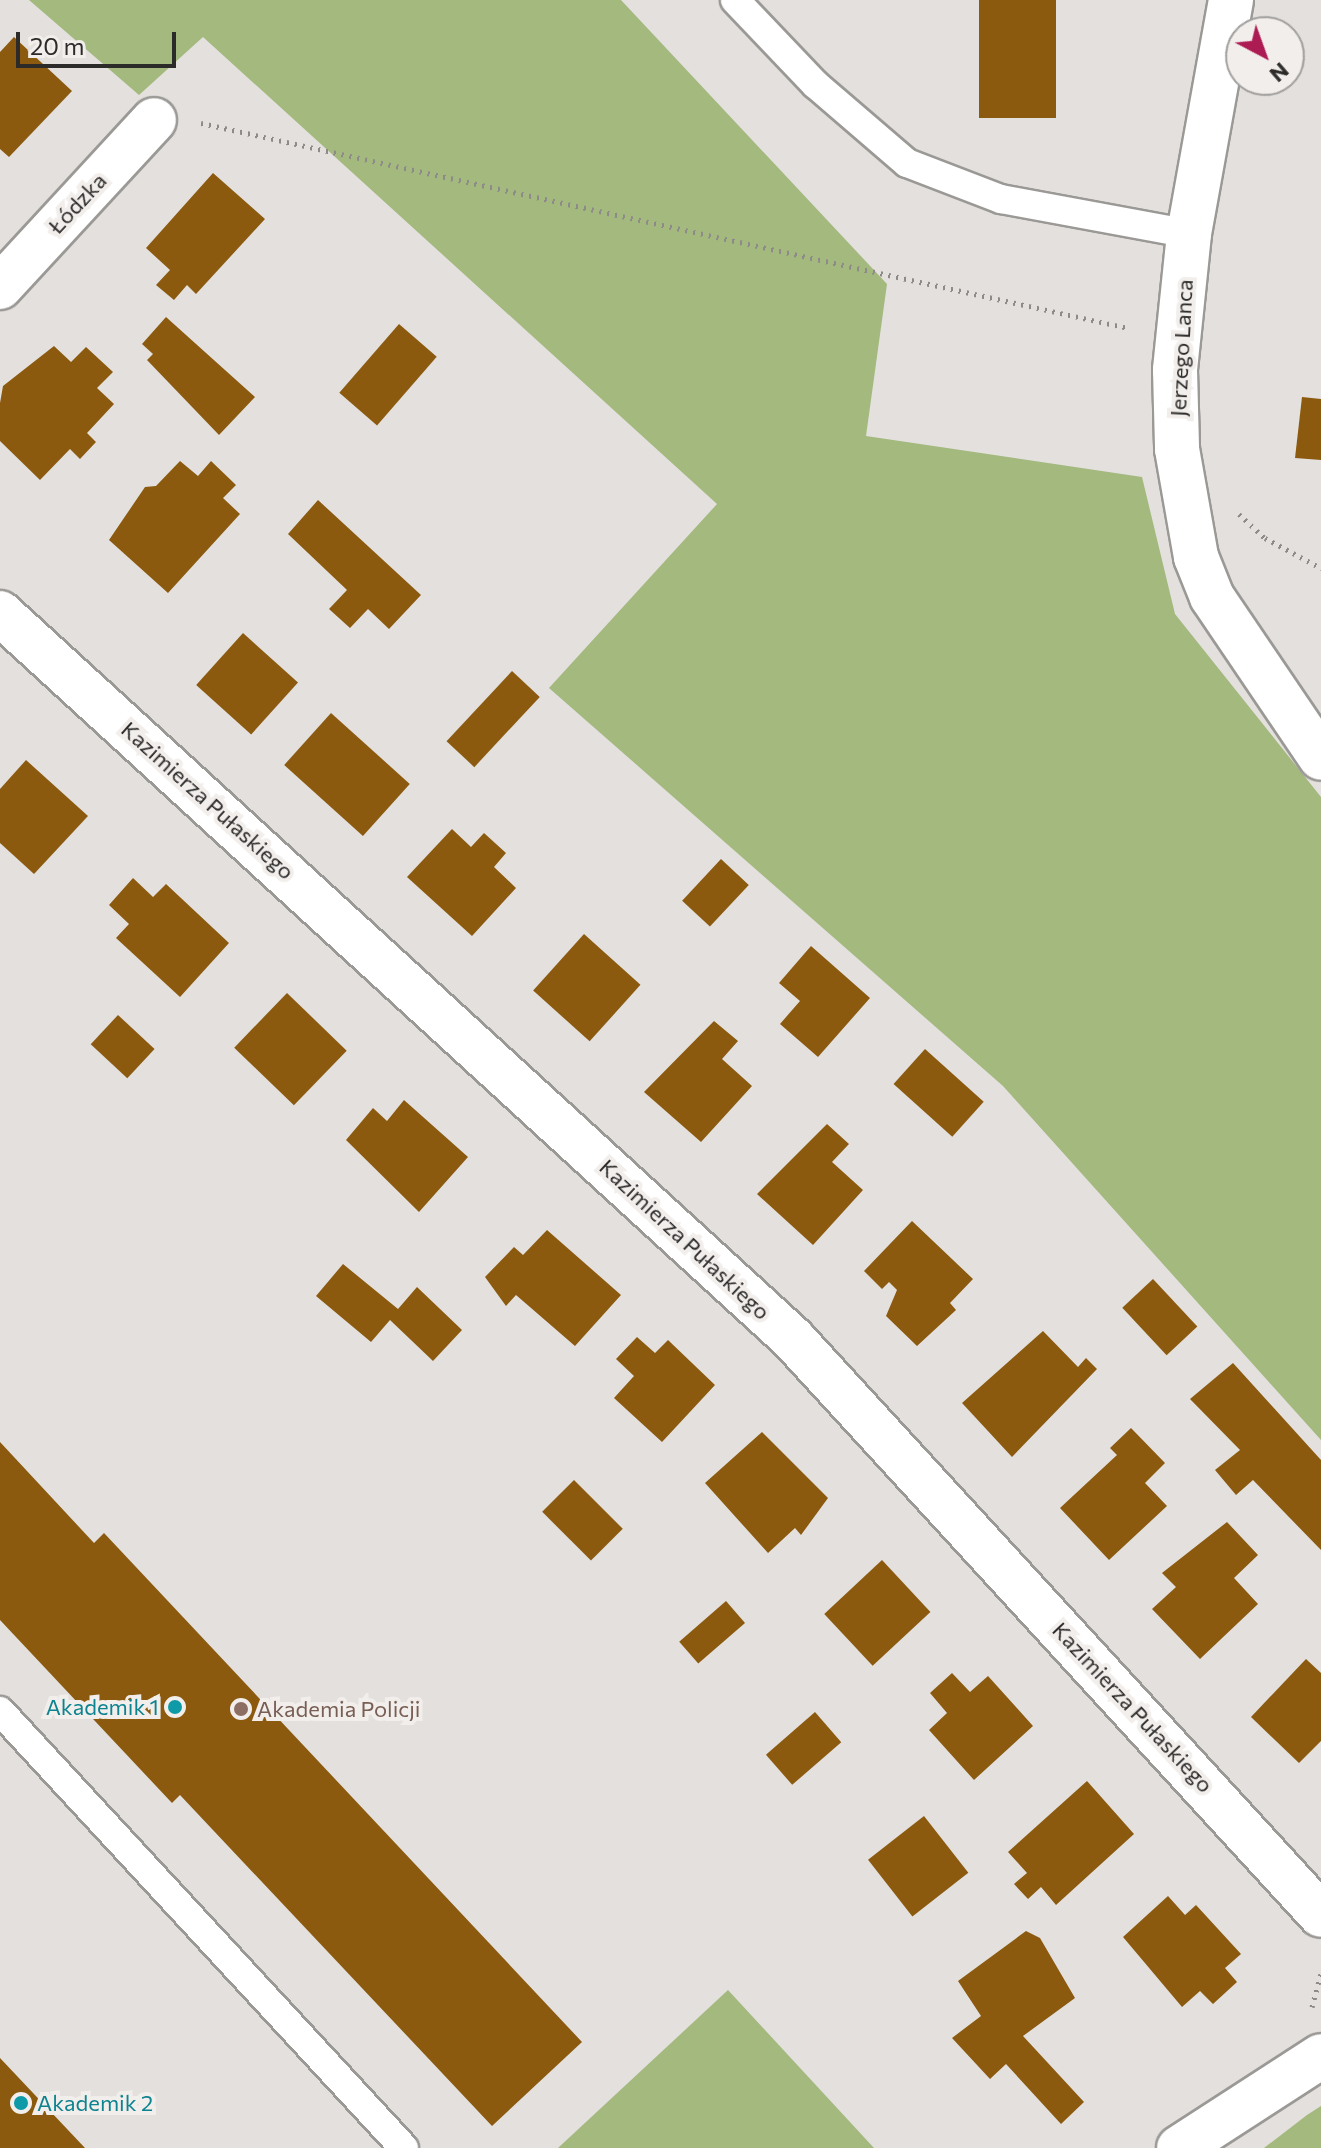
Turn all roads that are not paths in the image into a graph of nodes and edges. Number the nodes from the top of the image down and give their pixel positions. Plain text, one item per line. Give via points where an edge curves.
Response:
1 (735, 0) edge
2 (1231, 0) edge
3 (154, 120) road end
4 (1189, 234) junction
5 (0, 287) edge
6 (0, 613) edge
7 (1321, 758) edge
8 (0, 1711) edge
9 (1321, 1915) edge
10 (1321, 2056) edge
11 (404, 2148) edge
12 (1179, 2148) edge

1 - 4 lane via 815,84 907,163 1001,199
2 - 4 street, Jerzego Lanca
3 - 5 street, Łódzka
4 - 7 street, Jerzego Lanca via 1176,410 1196,557 1219,608
6 - 9 street, Kazimierza Pułaskiego via 793,1339
8 - 11 lane
10 - 12 street

